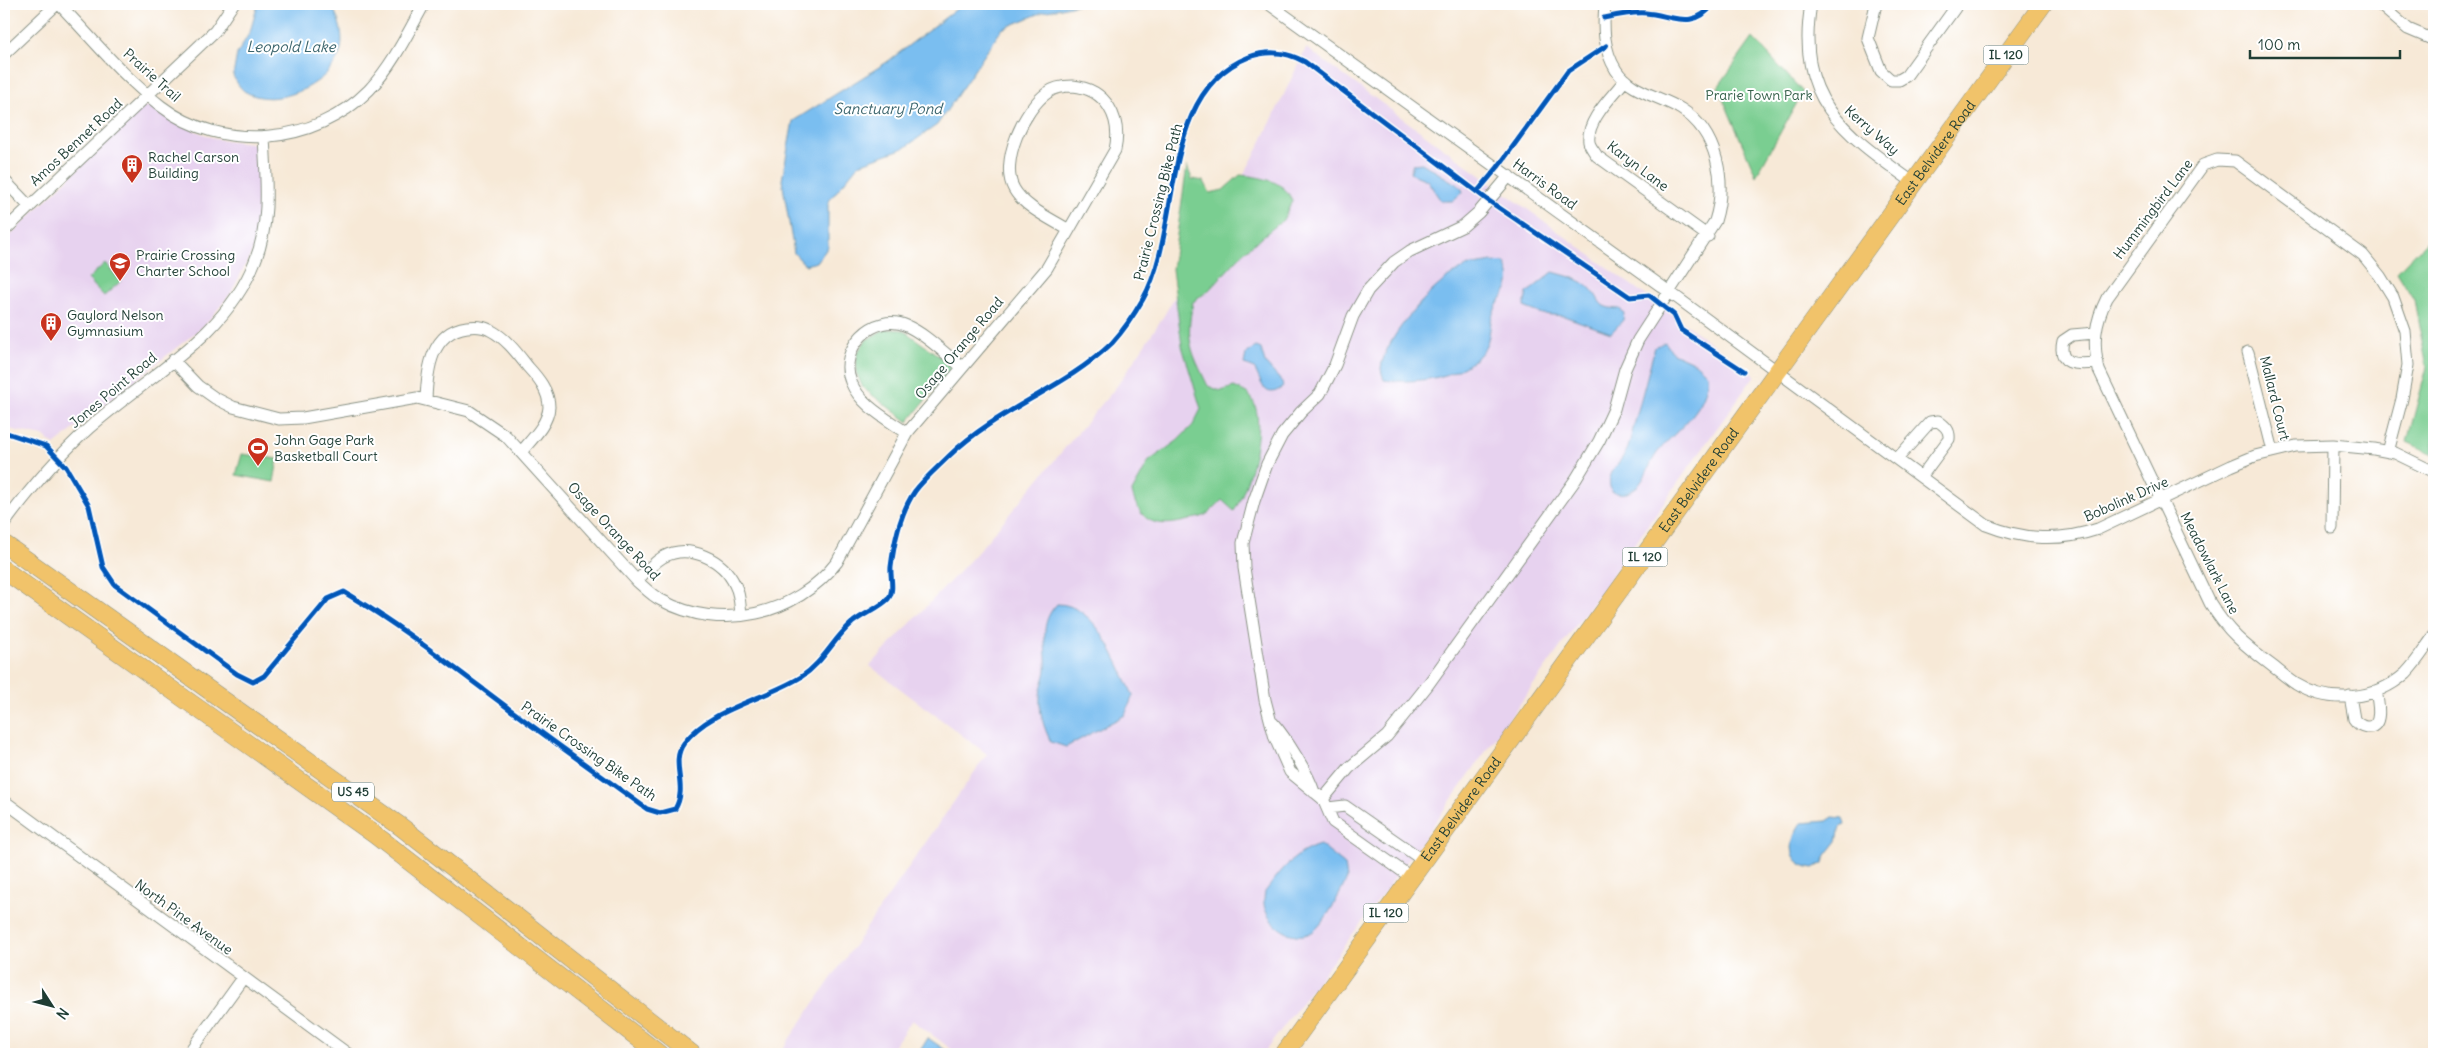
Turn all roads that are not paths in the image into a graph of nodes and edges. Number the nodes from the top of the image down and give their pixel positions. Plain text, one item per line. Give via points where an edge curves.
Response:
1 (58, 4) edge
2 (232, 4) edge
3 (424, 4) edge
4 (1269, 4) edge
5 (1605, 4) edge
6 (1811, 4) edge
7 (1876, 4) edge
8 (1955, 4) edge
9 (2043, 4) edge
10 (2380, 4) edge
11 (2434, 40) edge
12 (4, 54) edge
13 (1625, 80) junction
14 (148, 95) junction
15 (264, 137) junction
16 (1509, 176) junction
17 (4, 180) edge
18 (1914, 183) junction
19 (30, 207) junction
20 (1069, 230) junction
21 (4, 231) edge
22 (1708, 236) junction
23 (1668, 291) junction
24 (2095, 333) junction
25 (2248, 352) dead end
26 (173, 360) junction
27 (2098, 362) junction
28 (962, 368) junction
29 (1778, 372) junction
30 (426, 400) junction
31 (906, 433) junction
32 (2333, 445) junction
33 (2273, 451) junction
34 (521, 452) junction
35 (2388, 452) junction
36 (1897, 459) junction
37 (2434, 472) edge
38 (1921, 477) junction
39 (2161, 499) junction
40 (4, 524) edge
41 (2332, 528) dead end
42 (4, 544) edge
43 (4, 570) edge
44 (637, 581) junction
45 (742, 616) junction
46 (2434, 636) edge
47 (2376, 691) junction
48 (2350, 696) junction
49 (1322, 800) junction
50 (4, 801) edge
51 (1424, 861) junction
52 (1412, 878) junction
53 (243, 978) junction
54 (188, 1054) edge
55 (348, 1054) edge
56 (659, 1054) edge
57 (692, 1054) edge
58 (1284, 1054) edge

1 - 12 street
1 - 14 street, Prairie Trail
2 - 14 street, Amos Bennet Road via 215,31
3 - 15 street, Prairie Trail via 389,64 352,104 312,126
4 - 16 street, Harris Road
5 - 13 street via 1603,29 1606,46 1616,70
6 - 18 street, Kerry Way via 1806,32 1809,59 1815,82 1829,111 1867,149
7 - 8 street via 1868,38 1881,71 1891,80 1899,80 1906,76
9 - 18 main road, East Belvidere Road / IL 120
10 - 11 street via 2408,29
13 - 22 street via 1681,109 1707,138 1722,183 1721,202
13 - 22 street, Karyn Lane via 1594,121 1589,144 1597,156
14 - 15 street, Prairie Trail via 161,107 205,130 233,136
14 - 19 street, Amos Bennet Road
15 - 26 street, Jones Point Road via 266,204 256,260 226,312 197,342
16 - 23 street, Harris Road
16 - 49 street via 1474,217 1394,262 1368,290 1353,316 1320,394 1282,436 1267,464 1249,517 1243,554 1265,700 1273,723
17 - 19 street
18 - 29 main road, East Belvidere Road / IL 120
19 - 21 street, Amos Bennet Road
20 - 20 street, Osage Orange Road via 1115,150 1117,139 1116,120 1106,101 1085,87 1072,86 1048,92 1030,113 1009,159 1008,176 1020,198
20 - 28 street, Osage Orange Road via 1047,268
22 - 23 street
23 - 29 street, Harris Road
23 - 49 street via 1638,340 1625,369 1614,409 1576,479 1427,686 1387,736 1350,768
24 - 27 street, Hummingbird Lane
24 - 27 street via 2072,335 2063,341 2061,351 2065,359 2074,364
24 - 35 street, Hummingbird Lane via 2107,298 2203,165 2217,160 2235,162 2363,255 2392,297 2404,331 2408,365
25 - 33 street, Mallard Court
26 - 30 street, Osage Orange Road via 198,386 215,398 233,407 279,419 304,418 417,398
26 - 40 street, Jones Point Road via 58,457
27 - 39 street, Hummingbird Lane
28 - 31 street, Osage Orange Road
28 - 31 street via 906,325 889,323 877,326 858,339 850,353 848,367 857,394
29 - 36 street, Bobolink Drive
29 - 51 main road, East Belvidere Road / IL 120
30 - 34 street, Osage Orange Road via 469,411 506,436
30 - 34 street via 427,376 439,343 461,328 488,328 518,353 542,383 547,396 546,418
31 - 45 street, Osage Orange Road via 837,562 824,578 810,591 786,604
32 - 33 street, Bobolink Drive via 2296,446
32 - 35 street, Bobolink Drive
32 - 41 street
33 - 39 street, Bobolink Drive via 2231,466
34 - 44 street, Osage Orange Road
35 - 37 street, Bobolink Drive
36 - 38 street, Bobolink Drive
36 - 38 street via 1930,422 1938,421 1946,426 1949,439
38 - 39 street, Bobolink Drive via 1986,525 2019,536 2048,539 2064,539 2098,530
39 - 48 street, Meadowlark Lane via 2210,603 2234,636 2296,684 2323,695
42 - 57 main road, US 45 via 400,826
43 - 56 main road, US 45 via 374,834
44 - 45 street, Osage Orange Road via 660,600 699,615
44 - 45 street via 661,558 674,553 701,554 729,575 736,586
46 - 47 street, Meadowlark Lane via 2407,672
47 - 48 street, Meadowlark Lane
47 - 48 street via 2378,717 2371,727 2364,727 2354,719
49 - 51 street via 1344,806
49 - 52 street via 1333,822
50 - 53 street, North Pine Avenue
51 - 52 main road, East Belvidere Road / IL 120
52 - 58 main road, East Belvidere Road / IL 120
53 - 54 street
53 - 55 street, North Pine Avenue

